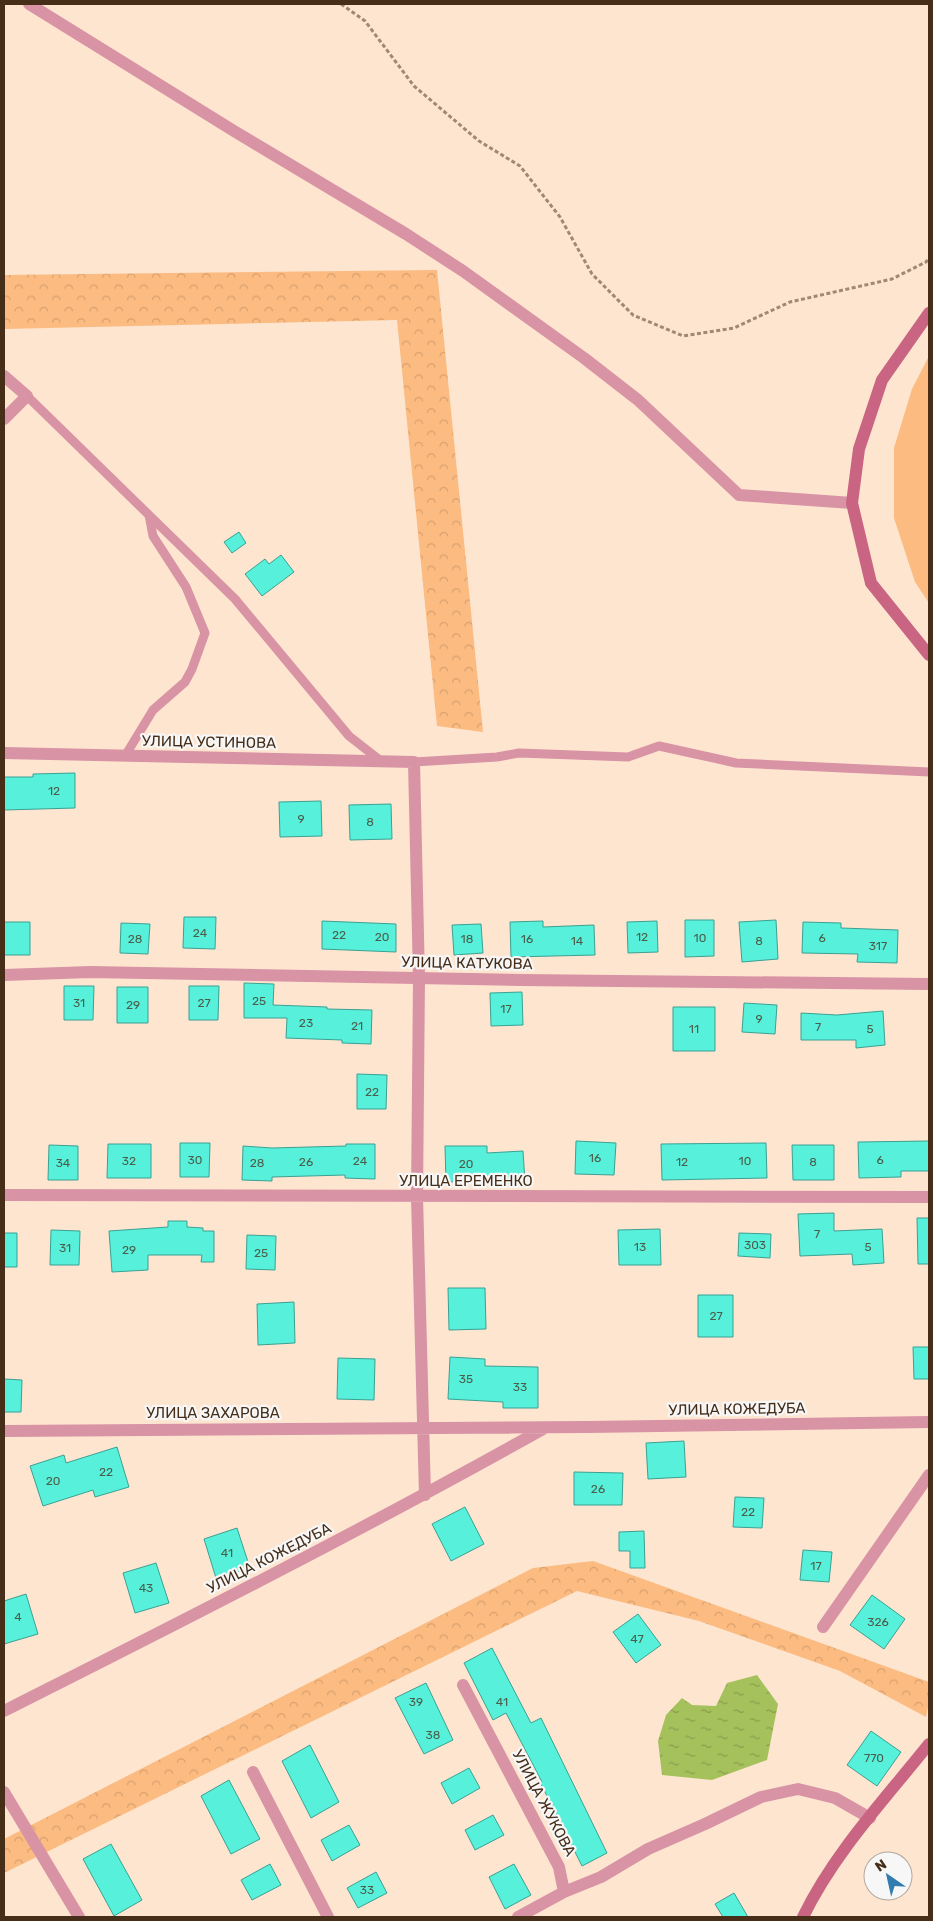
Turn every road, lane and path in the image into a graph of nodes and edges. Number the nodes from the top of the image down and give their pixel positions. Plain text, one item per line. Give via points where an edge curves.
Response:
1 (29, 4) edge
2 (341, 4) edge
3 (929, 258) edge
4 (929, 313) edge
5 (4, 376) edge
6 (27, 396) junction
7 (4, 419) edge
8 (852, 503) junction
9 (149, 515) junction
10 (929, 655) edge
11 (4, 753) edge
12 (125, 756) junction
13 (381, 762) junction
14 (414, 762) junction
15 (929, 772) edge
16 (4, 975) edge
17 (419, 978) junction
18 (929, 984) edge
19 (4, 1196) edge
20 (417, 1197) junction
21 (929, 1198) edge
22 (929, 1422) edge
23 (423, 1428) junction
24 (545, 1428) junction
25 (4, 1431) edge
26 (929, 1475) edge
27 (425, 1495) junction
28 (823, 1627) dead end
29 (463, 1686) dead end
30 (4, 1711) edge
31 (929, 1744) edge
32 (253, 1772) dead end
33 (4, 1792) edge
34 (870, 1818) junction
35 (564, 1892) junction
36 (79, 1917) edge
37 (328, 1917) edge
38 (518, 1917) edge
39 (803, 1917) edge

1 - 8 street via 463,271 638,400 739,495
2 - 3 path via 365,21 414,86 479,141 520,166 560,217 592,274 633,315 683,336 734,328 790,302 892,279
4 - 8 main road via 882,380 859,449
5 - 6 street
6 - 7 street
6 - 9 lane
8 - 10 main road via 871,583
9 - 12 lane via 152,536 186,587 205,633 184,682 153,710
9 - 13 lane via 235,599 349,736
11 - 12 street, УЛИЦА УСТИНОВА
12 - 13 street, УЛИЦА УСТИНОВА
13 - 14 street, УЛИЦА УСТИНОВА
14 - 15 lane via 519,753 628,757 659,746 736,763
14 - 17 street
16 - 17 street, УЛИЦА КАТУКОВА via 90,972
17 - 18 street, УЛИЦА КАТУКОВА
17 - 20 street
19 - 20 street, УЛИЦА ЕРЕМЕНКО
20 - 21 street, УЛИЦА ЕРЕМЕНКО
20 - 23 street
22 - 24 street, УЛИЦА КОЖЕДУБА
23 - 24 street, УЛИЦА КОЖЕДУБА
23 - 25 street, УЛИЦА ЗАХАРОВА
23 - 27 street
24 - 27 street, УЛИЦА КОЖЕДУБА
26 - 28 street
27 - 30 street, УЛИЦА КОЖЕДУБА
29 - 35 street, УЛИЦА ЖУКОВА via 559,1867
31 - 34 main road
32 - 37 street
33 - 36 street
34 - 35 street via 835,1798 798,1789 761,1796 648,1849 601,1877
34 - 39 main road via 834,1864
35 - 38 street

